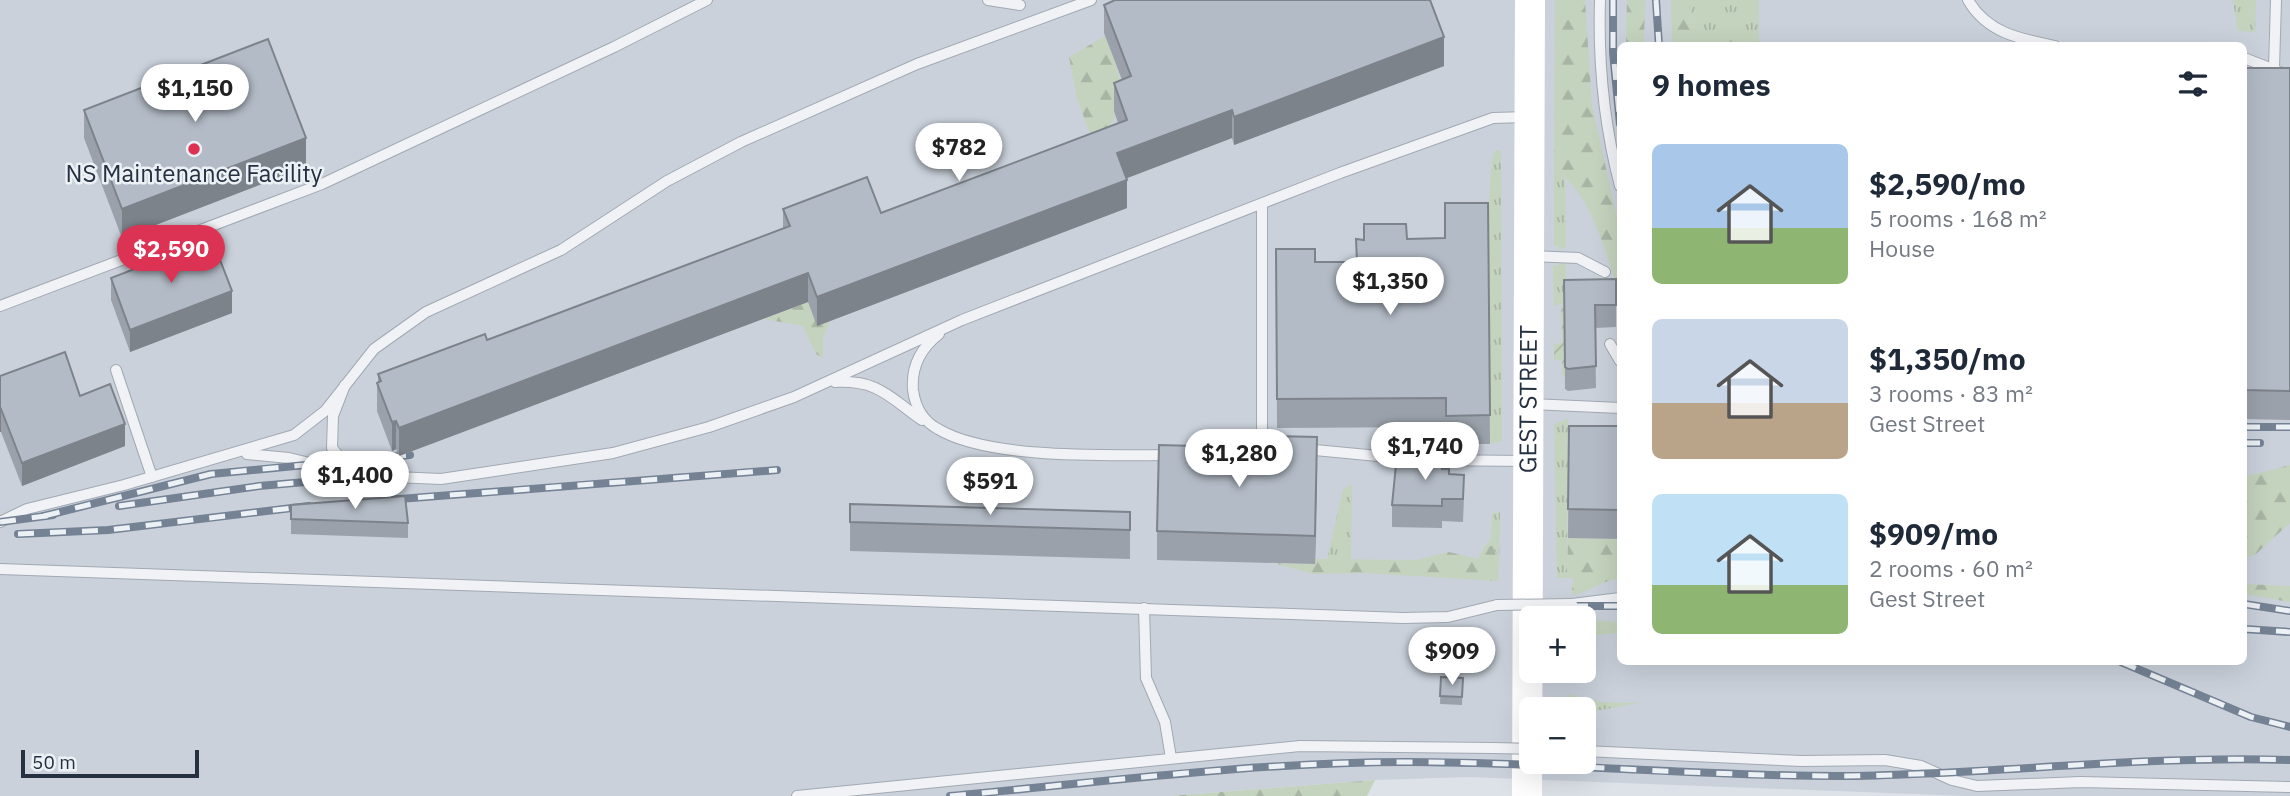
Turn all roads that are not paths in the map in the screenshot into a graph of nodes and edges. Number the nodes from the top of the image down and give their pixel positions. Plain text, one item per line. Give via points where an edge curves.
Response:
1 (707, 0) edge
2 (988, 0) edge
3 (1091, 0) edge
4 (1530, 0) edge
5 (1600, 0) edge
6 (1968, 0) edge
7 (2276, 0) edge
8 (1019, 3) edge
9 (1027, 24) junction
10 (2038, 42) edge
11 (2247, 59) edge
12 (2274, 68) junction
13 (2290, 76) edge
14 (1529, 117) junction
15 (1617, 171) edge
16 (1262, 204) junction
17 (1529, 256) junction
18 (1605, 272) dead end
19 (0, 306) edge
20 (962, 320) junction
21 (1610, 344) dead end
22 (1617, 356) edge
23 (116, 370) dead end
24 (345, 385) junction
25 (822, 385) junction
26 (1528, 404) junction
27 (1617, 408) edge
28 (937, 429) junction
29 (1248, 449) edge
30 (1296, 449) edge
31 (1179, 455) edge
32 (212, 459) junction
33 (1528, 461) junction
34 (152, 477) junction
35 (389, 479) junction
36 (0, 522) edge
37 (0, 569) edge
38 (1617, 598) edge
39 (1144, 608) junction
40 (1519, 749) edge
41 (1596, 752) edge
42 (1171, 758) junction
43 (1527, 787) edge
44 (2290, 787) edge
45 (797, 796) edge

1 - 19 lane via 322,184
2 - 8 lane
3 - 9 lane
4 - 14 street, GEST STREET
5 - 15 lane via 1604,108
6 - 10 lane via 1994,29
7 - 12 lane
8 - 9 lane
9 - 24 lane via 917,64 713,156 574,242 412,320 374,349
11 - 12 lane
12 - 13 lane
14 - 16 lane via 1493,118
14 - 17 street, GEST STREET
16 - 20 lane
16 - 29 lane via 1267,448
17 - 18 lane via 1578,258
17 - 26 street, GEST STREET
20 - 25 lane
20 - 28 lane via 931,340 913,372 916,404
21 - 22 lane
23 - 34 lane
24 - 32 lane via 318,418 294,435
24 - 35 lane via 333,416 332,448 349,468
25 - 28 lane via 847,381 877,387
25 - 35 lane via 731,420 613,453 477,475
26 - 27 lane
26 - 33 street, GEST STREET
28 - 31 lane via 1027,451
30 - 33 lane via 1422,460
32 - 34 lane
32 - 35 lane via 266,454
33 - 43 street, GEST STREET
34 - 36 lane via 27,509
37 - 39 lane
38 - 39 lane, bridge via 1497,605 1420,619
39 - 42 lane via 1146,678 1165,722
40 - 42 lane, bridge via 1300,746
41 - 44 lane via 1885,760 1921,766 1978,786 2081,782
42 - 45 lane

